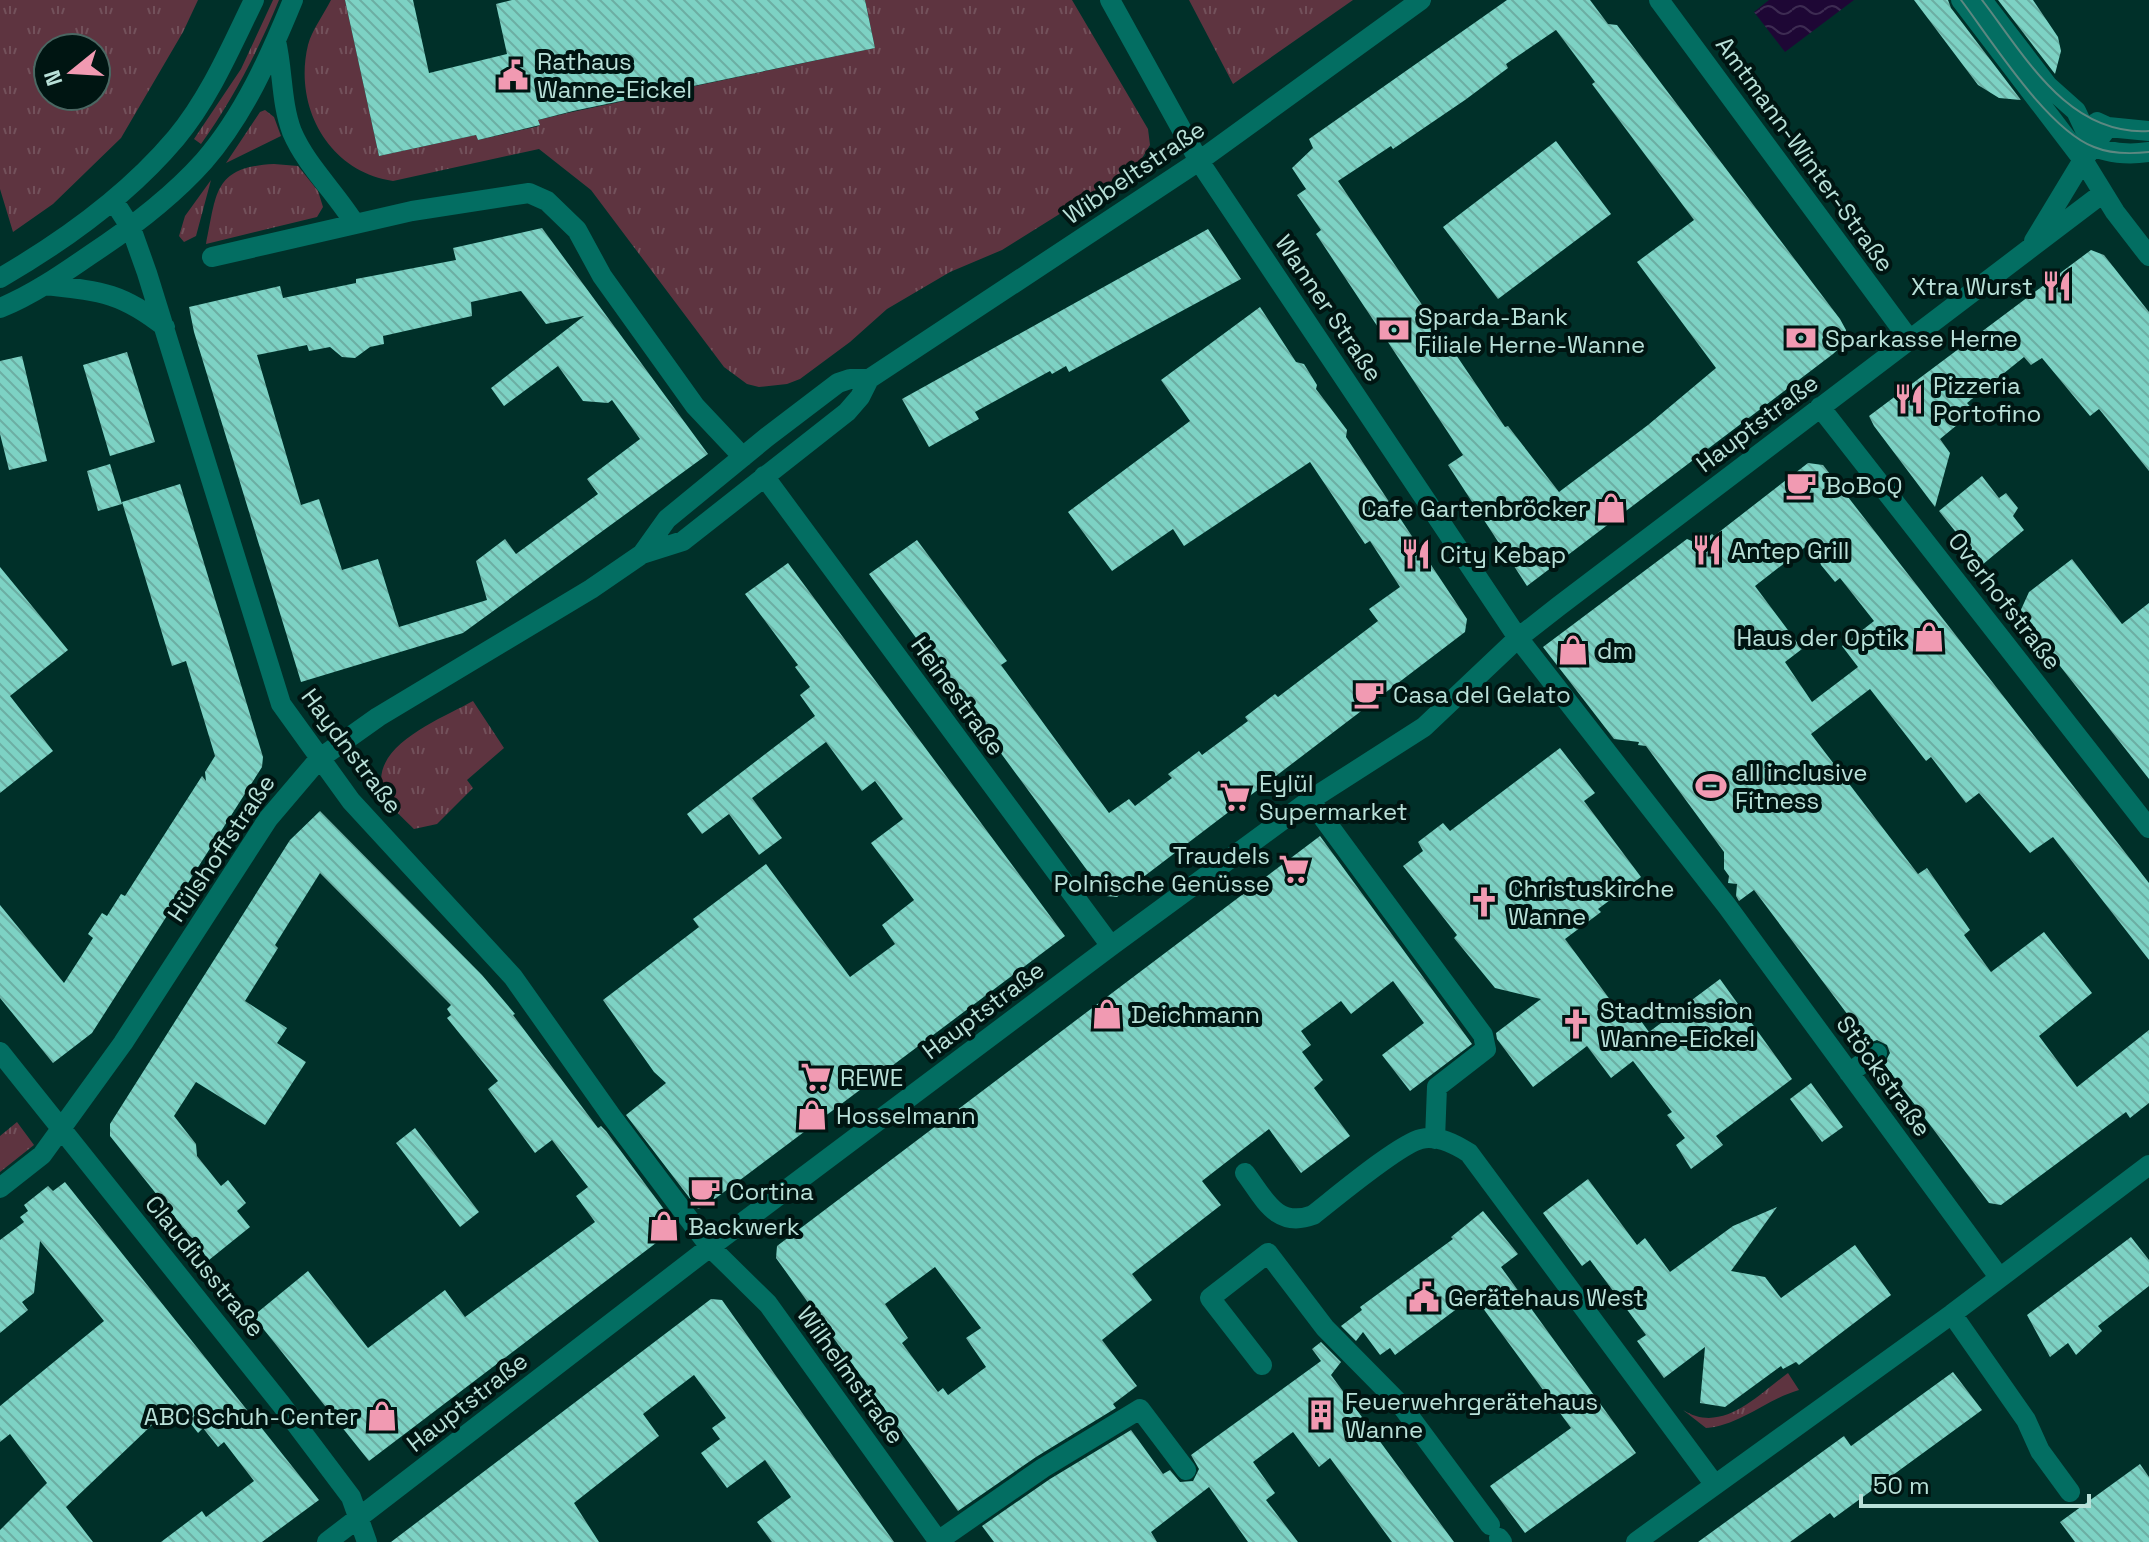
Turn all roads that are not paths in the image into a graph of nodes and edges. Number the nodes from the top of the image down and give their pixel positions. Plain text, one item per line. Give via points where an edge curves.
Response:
1 (254, 0) edge
2 (293, 0) edge
3 (1110, 0) edge
4 (1421, 0) edge
5 (1659, 0) edge
6 (1961, 0) edge
7 (1982, 0) edge
8 (276, 41) junction
9 (2076, 111) junction
10 (2108, 127) junction
11 (2149, 131) edge
12 (2149, 152) edge
13 (2088, 153) junction
14 (1199, 161) junction
15 (2103, 193) junction
16 (113, 200) junction
17 (355, 224) junction
18 (131, 228) junction
19 (2028, 251) junction
20 (2149, 256) edge
21 (212, 257) dead end
22 (0, 278) edge
23 (45, 285) junction
24 (0, 308) edge
25 (165, 327) junction
26 (1909, 339) junction
27 (869, 379) junction
28 (1820, 407) junction
29 (743, 457) junction
30 (764, 476) junction
31 (642, 554) junction
32 (1518, 638) junction
33 (319, 759) junction
34 (1310, 800) junction
35 (2149, 828) edge
36 (1111, 946) junction
37 (0, 1052) edge
38 (1877, 1053) dead end
39 (1849, 1073) junction
40 (60, 1127) junction
41 (1435, 1139) junction
42 (2149, 1165) edge
43 (1245, 1173) dead end
44 (0, 1188) edge
45 (710, 1247) junction
46 (1999, 1277) junction
47 (1952, 1314) junction
48 (1262, 1365) dead end
49 (1186, 1470) dead end
50 (1715, 1485) junction
51 (2070, 1492) dead end
52 (359, 1518) junction
53 (1497, 1535) edge
54 (938, 1541) edge
55 (327, 1542) edge
56 (367, 1542) edge
57 (1636, 1542) edge

1 - 16 street via 219,73 176,138
2 - 8 street
3 - 14 street, Wanner Straße
4 - 14 street, Wibbeltstraße
5 - 26 street, Amtmann-Winter-Straße
6 - 13 street via 2040,104
7 - 9 street via 2048,86
8 - 17 street via 293,133
8 - 18 street via 233,121 204,160
9 - 10 street
9 - 13 street
10 - 11 street
10 - 13 street, Hauptstraße
12 - 13 street
13 - 15 street
13 - 19 street, Hauptstraße
14 - 27 street, Wibbeltstraße
14 - 32 street, Wanner Straße
15 - 19 street, Hauptstraße
15 - 20 street
16 - 18 street, Haydnstraße
16 - 22 street
17 - 21 street
17 - 29 street via 529,193 547,201 577,230 602,276 695,406
18 - 23 street
18 - 25 street, Haydnstraße
19 - 26 street, Hauptstraße
23 - 24 street
23 - 25 street via 108,294 137,306
25 - 33 street, Haydnstraße via 272,681 281,704
26 - 28 street, Hauptstraße
27 - 29 street, Wibbeltstraße via 838,383
27 - 30 street, Wibbeltstraße via 847,412
28 - 32 street, Hauptstraße
28 - 35 street, Overhofstraße
29 - 31 street, Hülshoffstraße via 667,519
30 - 31 street, Hülshoffstraße via 683,541
30 - 36 street, Heinestraße
31 - 33 street, Hülshoffstraße
32 - 34 street, Hauptstraße via 1424,727
32 - 39 street, Stöckstraße via 1727,906
33 - 40 street, Hülshoffstraße via 268,819 123,1043
33 - 45 street, Haydnstraße via 513,977
34 - 36 street, Hauptstraße
34 - 41 street via 1483,1035 1486,1049 1437,1087
36 - 45 street, Hauptstraße
37 - 40 street, Claudiusstraße
38 - 39 street
39 - 46 street, Stöckstraße
40 - 44 street, Hülshoffstraße via 42,1155
40 - 52 street, Claudiusstraße via 281,1404 351,1497
41 - 43 street via 1421,1139 1400,1150 1300,1220 1274,1211
41 - 50 street via 1469,1153
42 - 46 street
45 - 52 street, Hauptstraße
45 - 54 street, Wilhelmstraße via 768,1304
46 - 47 street
47 - 50 street
47 - 51 street
48 - 53 street via 1210,1298 1268,1253 1325,1328 1401,1405
49 - 54 street via 1140,1409
50 - 57 street
52 - 55 street, Hauptstraße
52 - 56 street, Claudiusstraße

